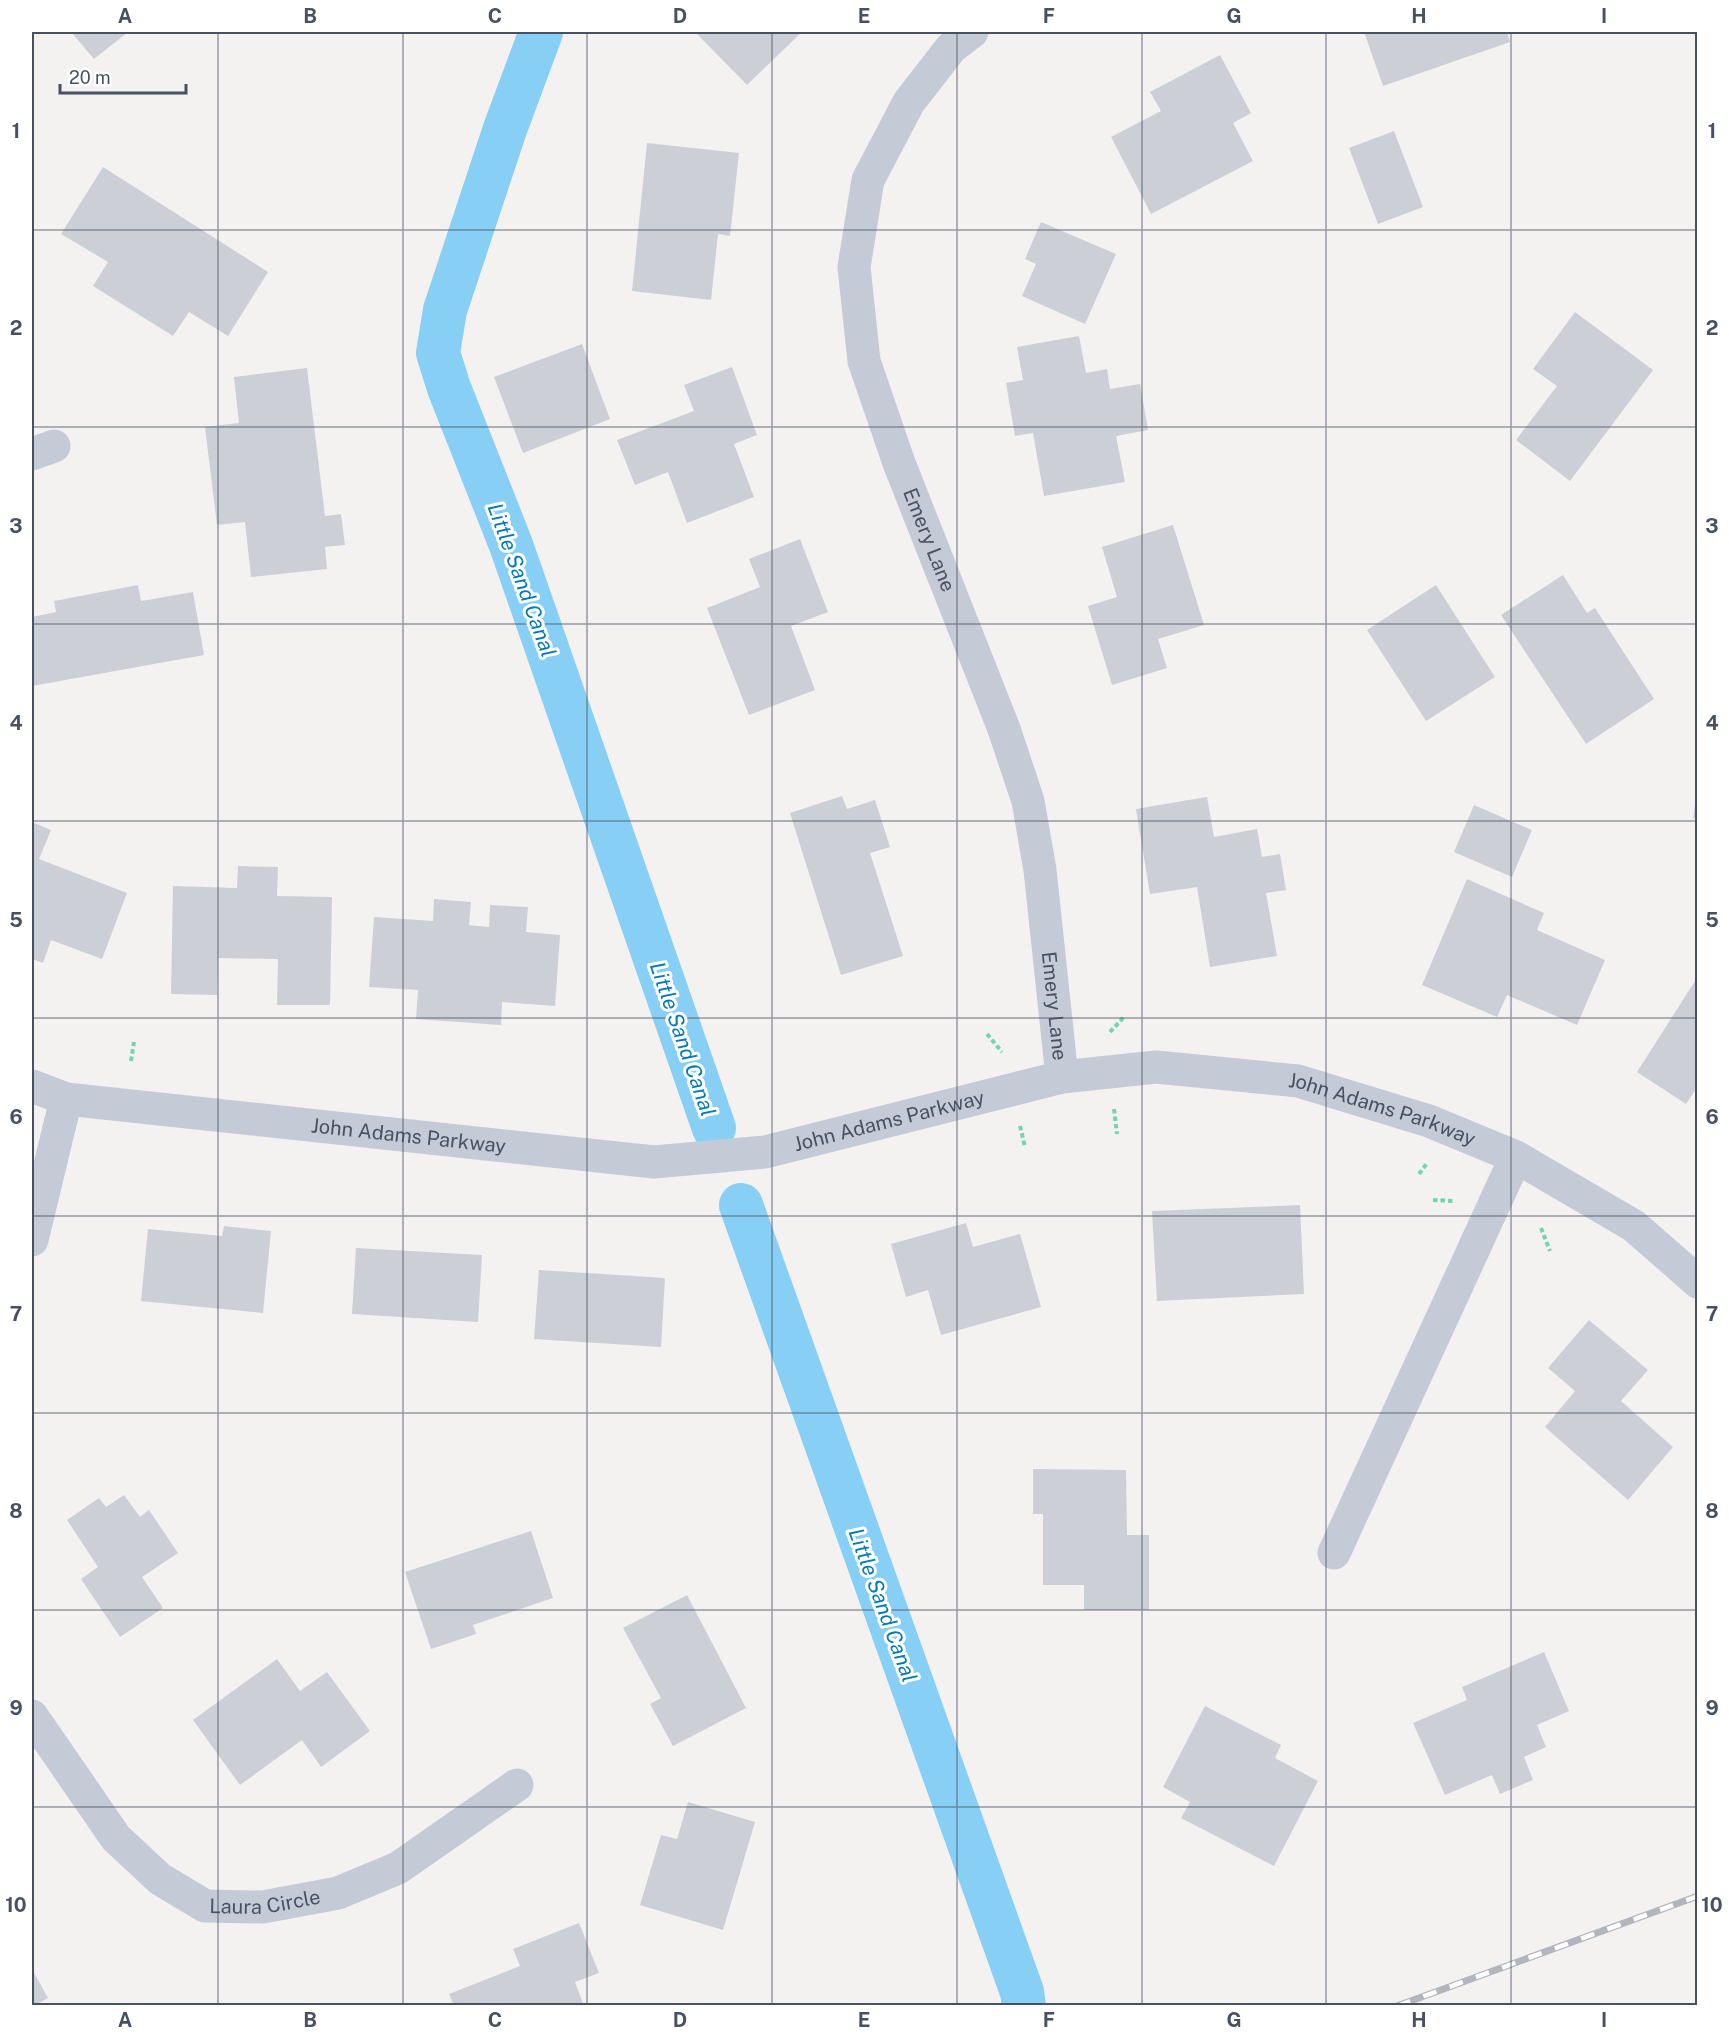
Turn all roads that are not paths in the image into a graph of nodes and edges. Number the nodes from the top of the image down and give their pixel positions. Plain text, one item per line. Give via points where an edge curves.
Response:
1 (972, 32) edge
2 (1062, 1077) junction
3 (32, 1086) edge
4 (66, 1099) junction
5 (1516, 1157) junction
6 (32, 1240) edge
7 (1698, 1282) edge
8 (1334, 1553) dead end
9 (32, 1716) edge
10 (517, 1785) dead end

1 - 2 street, Emery Lane via 951,48 909,102 868,180 854,267 864,361 1028,801 1040,870
2 - 4 street, John Adams Parkway via 765,1152 654,1162
2 - 5 street, John Adams Parkway via 1156,1067 1298,1081 1429,1120
3 - 4 street, John Adams Parkway
4 - 6 street
5 - 7 street, John Adams Parkway via 1634,1226
5 - 8 street
9 - 10 street, Laura Circle via 116,1838 160,1880 205,1906 263,1907 338,1893 398,1868

